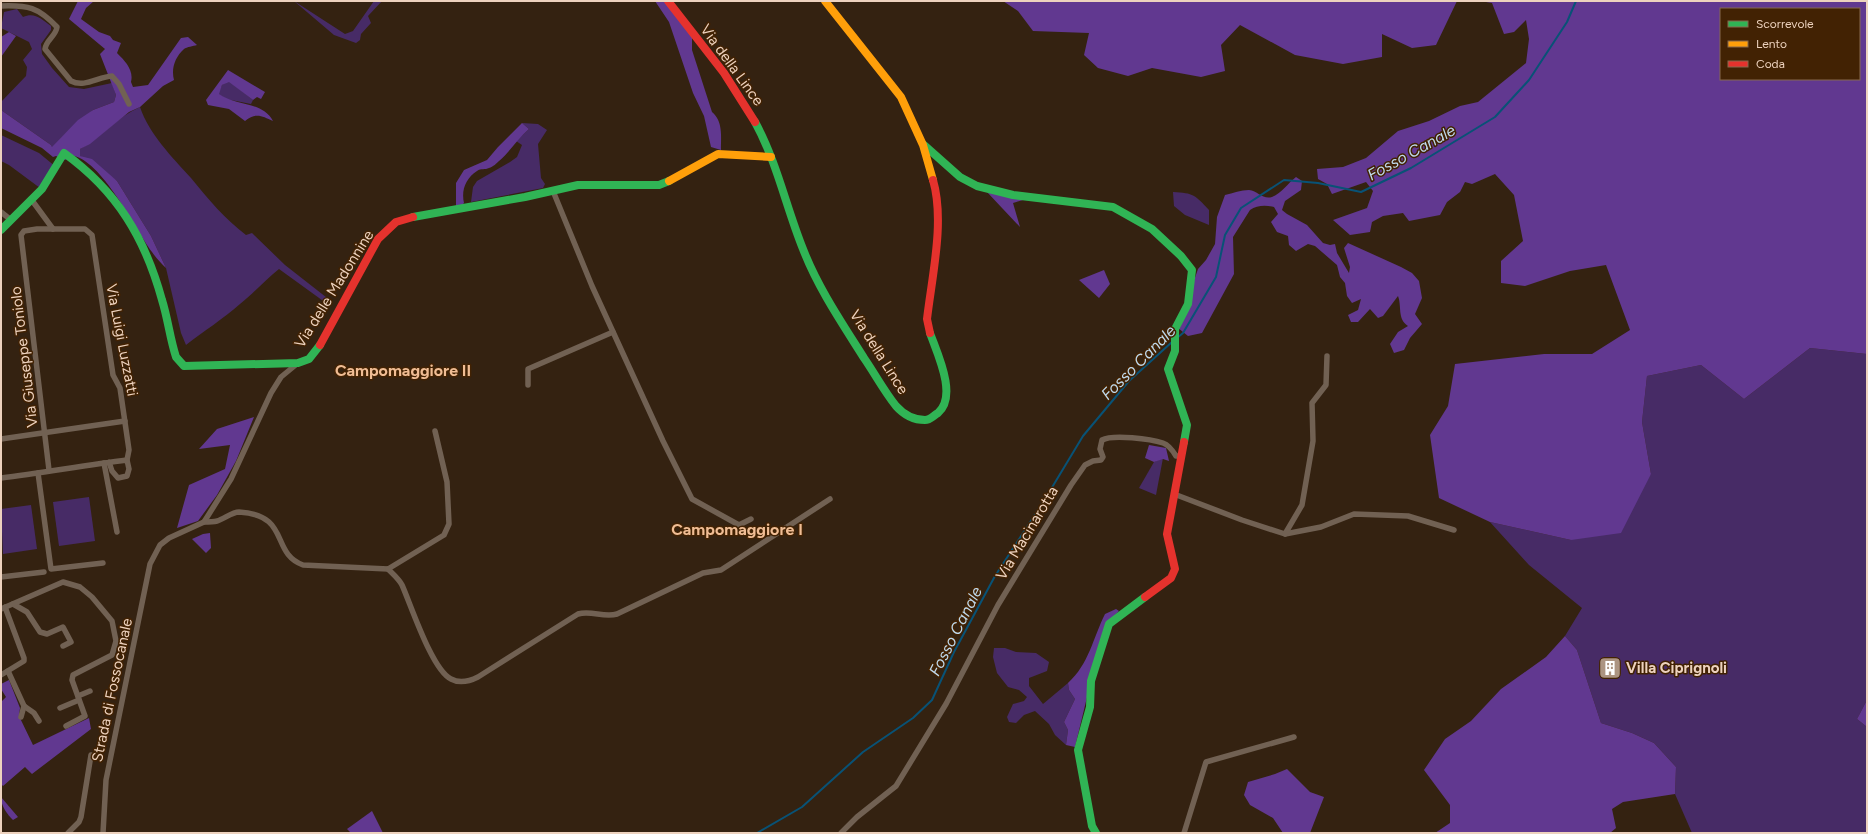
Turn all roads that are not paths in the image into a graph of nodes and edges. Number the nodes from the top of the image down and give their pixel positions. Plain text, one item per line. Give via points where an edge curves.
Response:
1 (668, 1) edge
2 (825, 1) edge
3 (1, 6) edge
4 (129, 104) dead end
5 (923, 145) junction
6 (771, 157) junction
7 (553, 191) junction
8 (32, 199) junction
9 (1, 212) edge
10 (11, 220) junction
11 (53, 229) junction
12 (85, 229) joint
13 (1, 230) edge
14 (613, 332) junction
15 (1327, 356) dead end
16 (298, 363) junction
17 (528, 385) dead end
18 (125, 421) junction
19 (435, 432) dead end
20 (45, 433) junction
21 (1, 439) edge
22 (1181, 456) junction
23 (127, 460) junction
24 (107, 462) junction
25 (49, 470) junction
26 (38, 473) junction
27 (1, 478) edge
28 (1174, 494) junction
29 (830, 499) dead end
30 (751, 519) dead end
31 (204, 522) junction
32 (1454, 530) dead end
33 (117, 532) dead end
34 (1285, 534) junction
35 (103, 563) dead end
36 (388, 569) junction
37 (44, 572) dead end
38 (1, 578) edge
39 (13, 604) junction
40 (3, 608) edge
41 (63, 646) dead end
42 (19, 652) dead end
43 (8, 671) junction
44 (1, 675) edge
45 (90, 691) dead end
46 (78, 698) junction
47 (24, 706) junction
48 (60, 708) dead end
49 (22, 717) dead end
50 (39, 721) dead end
51 (66, 726) dead end
52 (1294, 737) dead end
53 (91, 755) dead end
54 (68, 833) edge
55 (103, 833) edge
56 (841, 833) edge
57 (1096, 833) edge
58 (1184, 833) edge

1 - 6 street, Via della Lince via 754,118
2 - 5 street, Via della Lince via 901,97
3 - 4 street via 27,6 40,13 57,27 45,49 71,81 82,84 112,76
5 - 6 street, Via della Lince via 936,189 939,219 926,319 945,378 947,393 941,411 929,420 910,418 887,394 818,281 803,249
5 - 22 street via 960,177 977,186 1013,195 1112,207 1152,229 1181,256 1192,270 1188,304 1175,329 1175,351 1168,369 1187,425
6 - 7 street, Via delle Madonnine via 718,154 659,185 578,185
7 - 14 street
7 - 16 street, Via delle Madonnine via 416,216 396,222 378,239 317,350 309,359
8 - 10 street, Via delle Madonnine
8 - 11 street
8 - 16 street, Via delle Madonnine via 42,189 64,153 101,183 117,202 144,248 160,292 176,357 184,366
9 - 10 street
10 - 13 street, Via delle Madonnine
11 - 12 street, Via Giuseppe Toniolo
11 - 20 street, Via Giuseppe Toniolo via 38,228 24,231 21,235
12 - 18 street, Via Luigi Luzzatti via 92,235 114,375 120,388
14 - 17 street via 528,369
14 - 30 street via 692,499 739,525
15 - 34 street via 1326,385 1312,403 1313,442 1302,505
16 - 31 street via 281,377 271,393 231,479
18 - 20 street
18 - 23 street, Via Luigi Luzzatti via 129,450
19 - 36 street via 447,482 447,530 444,535
20 - 21 street
20 - 25 street, Via Giuseppe Toniolo
22 - 28 street
22 - 56 street, Via Macinarotta via 1176,456 1164,443 1151,440 1107,437 1102,440 1100,449 1103,457 1084,465 1071,485 998,605 946,704 896,786 856,817
23 - 24 street
23 - 24 street, Via Luigi Luzzatti via 129,469 124,478 118,478
24 - 25 street
24 - 33 street
25 - 26 street
26 - 27 street
26 - 35 street via 51,570
28 - 34 street
28 - 57 street via 1167,534 1176,571 1171,578 1109,624 1092,681 1090,707 1078,750 1092,826
29 - 36 street via 721,570 704,573 611,616 585,612 578,614 478,677 462,682 445,675 422,637 401,584
31 - 36 street via 216,522 238,512 258,516 268,520 275,528 287,554 294,562 309,566
31 - 55 street, Strada di Fossocanale via 169,538 160,545 150,564 106,780
32 - 34 street via 1408,516 1354,514 1321,527
37 - 38 street
39 - 40 street
39 - 41 street via 27,612 35,628 40,632 47,634 63,627 71,642
39 - 46 street via 63,582 80,587 106,612 112,621 116,641 112,655 73,675 72,680
40 - 42 street
40 - 43 street via 24,658 24,662
43 - 44 street
43 - 47 street
45 - 46 street
46 - 48 street
46 - 51 street via 85,716
47 - 49 street
47 - 50 street via 34,713
52 - 58 street via 1206,762
53 - 54 street via 81,817

